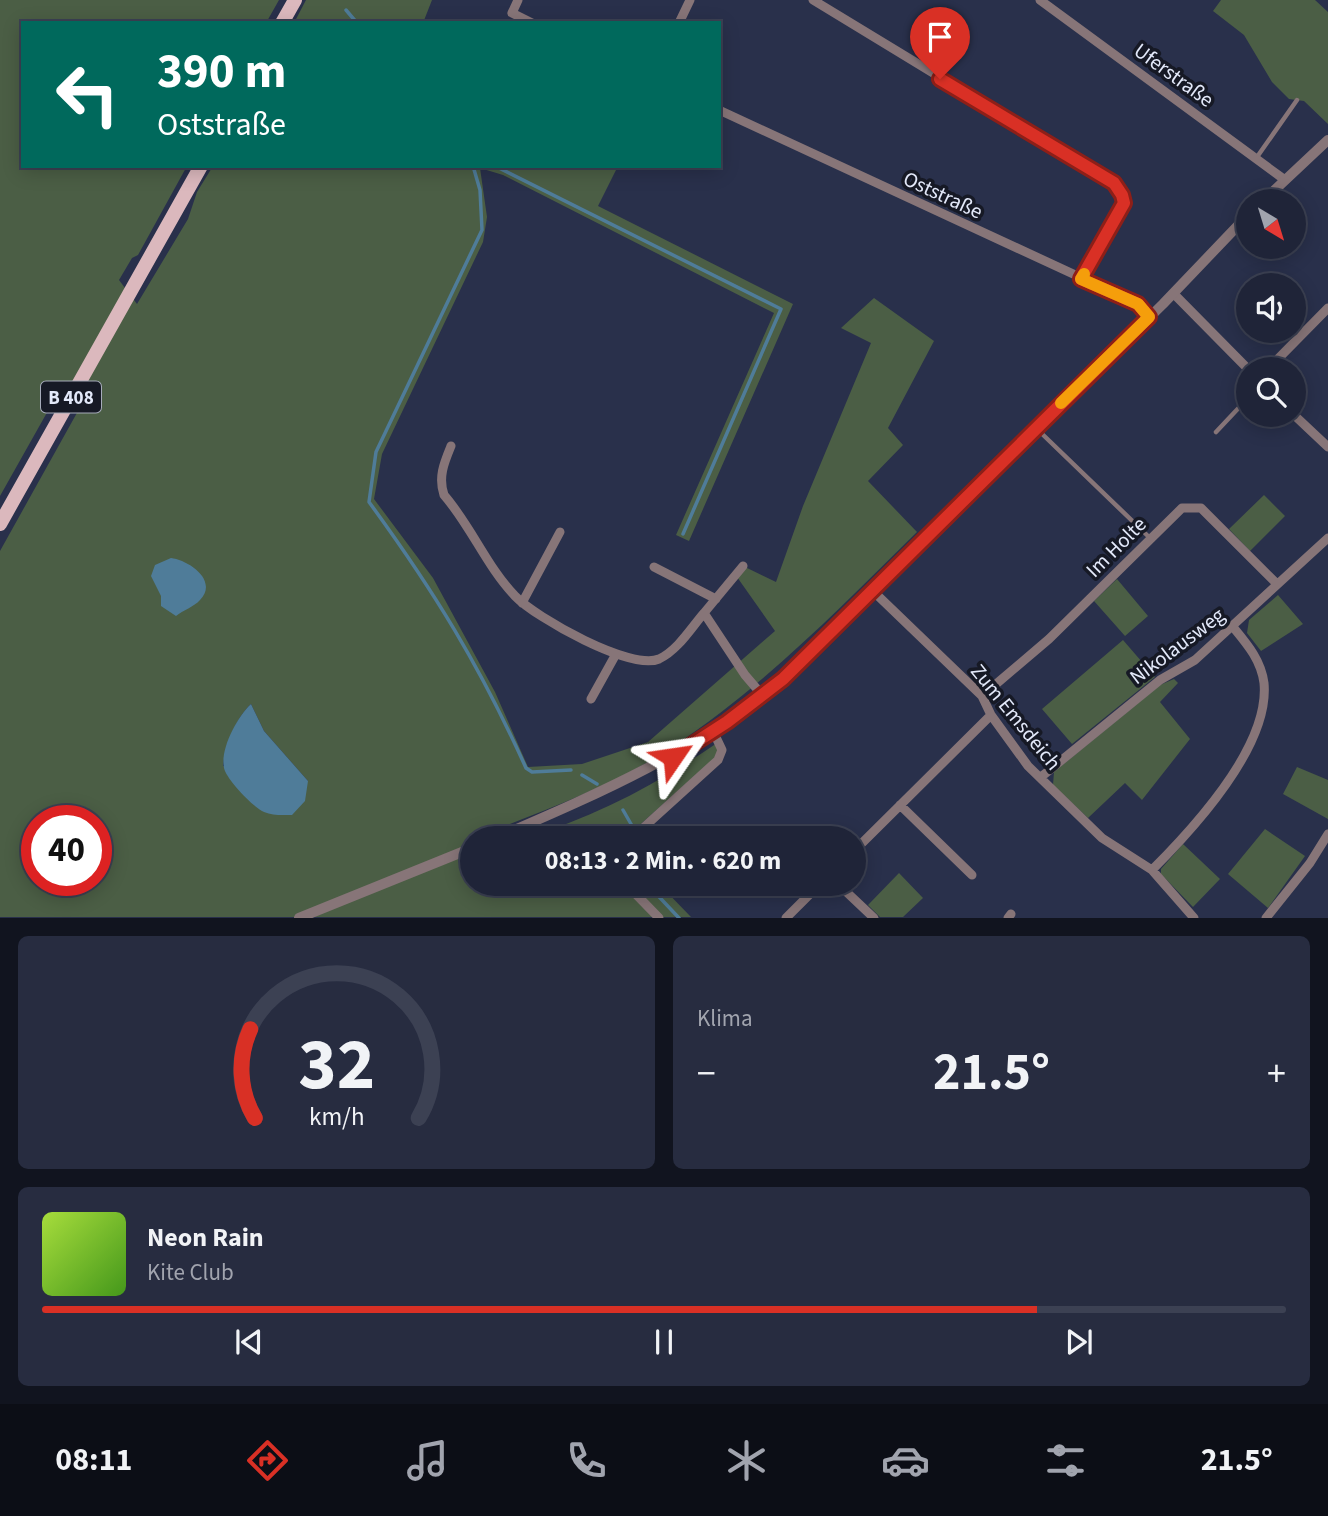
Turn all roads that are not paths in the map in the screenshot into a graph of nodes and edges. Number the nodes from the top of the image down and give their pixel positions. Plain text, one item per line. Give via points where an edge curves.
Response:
1 (295, 0) edge
2 (518, 0) edge
3 (691, 0) edge
4 (813, 0) edge
5 (1040, 0) edge
6 (283, 21) edge
7 (529, 21) edge
8 (680, 21) edge
9 (1297, 100) dead end
10 (721, 111) edge
11 (1328, 141) edge
12 (1256, 157) junction
13 (200, 168) edge
14 (1285, 180) junction
15 (1276, 189) edge
16 (1236, 228) edge
17 (1081, 279) junction
18 (1174, 293) junction
19 (1328, 308) edge
20 (1149, 317) junction
21 (1236, 357) edge
22 (1280, 357) edge
23 (1236, 410) edge
24 (1306, 425) edge
25 (1036, 428) junction
26 (1216, 432) dead end
27 (1327, 443) edge
28 (451, 446) dead end
29 (0, 524) edge
30 (560, 531) dead end
31 (1150, 538) junction
32 (1326, 546) edge
33 (743, 566) dead end
34 (654, 567) dead end
35 (1277, 584) junction
36 (874, 592) junction
37 (716, 599) junction
38 (523, 603) junction
39 (704, 613) junction
40 (1233, 627) junction
41 (616, 654) junction
42 (763, 696) junction
43 (982, 696) junction
44 (591, 699) dead end
45 (991, 715) junction
46 (713, 731) junction
47 (1041, 777) junction
48 (900, 805) junction
49 (524, 826) edge
50 (647, 826) edge
51 (1328, 834) edge
52 (866, 838) edge
53 (460, 853) edge
54 (1152, 870) junction
55 (972, 875) dead end
56 (637, 896) edge
57 (808, 896) edge
58 (851, 896) edge
59 (299, 918) edge
60 (659, 918) edge
61 (786, 918) edge
62 (874, 918) edge
63 (1194, 918) edge
64 (1266, 918) edge

1 - 6 main road
2 - 7 street via 512,13
3 - 8 street
4 - 17 street via 1114,183 1124,203
5 - 12 street, Uferstraße
9 - 12 lane
10 - 17 street, Oststraße
11 - 14 street
12 - 14 street, Uferstraße
13 - 29 main road, B 408
14 - 15 street
16 - 18 street
17 - 20 street, Oststraße via 1138,304
18 - 20 street
18 - 21 street
19 - 22 street
20 - 25 street
23 - 26 lane
24 - 27 street
25 - 31 lane
25 - 36 street
28 - 38 street via 442,467 444,495
30 - 38 street
31 - 35 street, Im Holte via 1182,508 1200,508
31 - 43 street, Im Holte via 1049,639
32 - 35 street, Nikolausweg via 1307,556
33 - 37 street
34 - 37 street
35 - 40 street, Nikolausweg
36 - 42 street
36 - 43 street, Zum Emsdeich
37 - 39 street
38 - 41 street
39 - 41 street via 670,653 660,658 636,662
39 - 42 street
40 - 47 street, Nikolausweg
40 - 54 street via 1253,652 1264,684 1254,732 1225,787
41 - 44 street
42 - 46 street
43 - 45 street, Zum Emsdeich
45 - 47 street, Zum Emsdeich via 1027,766
45 - 48 street
46 - 49 street via 624,783
46 - 50 street via 722,755
47 - 54 street, Zum Emsdeich via 1102,838
48 - 52 street
48 - 55 street
51 - 64 street
53 - 59 street
54 - 63 street, Zum Emsdeich
56 - 60 street
57 - 61 street
58 - 62 street

